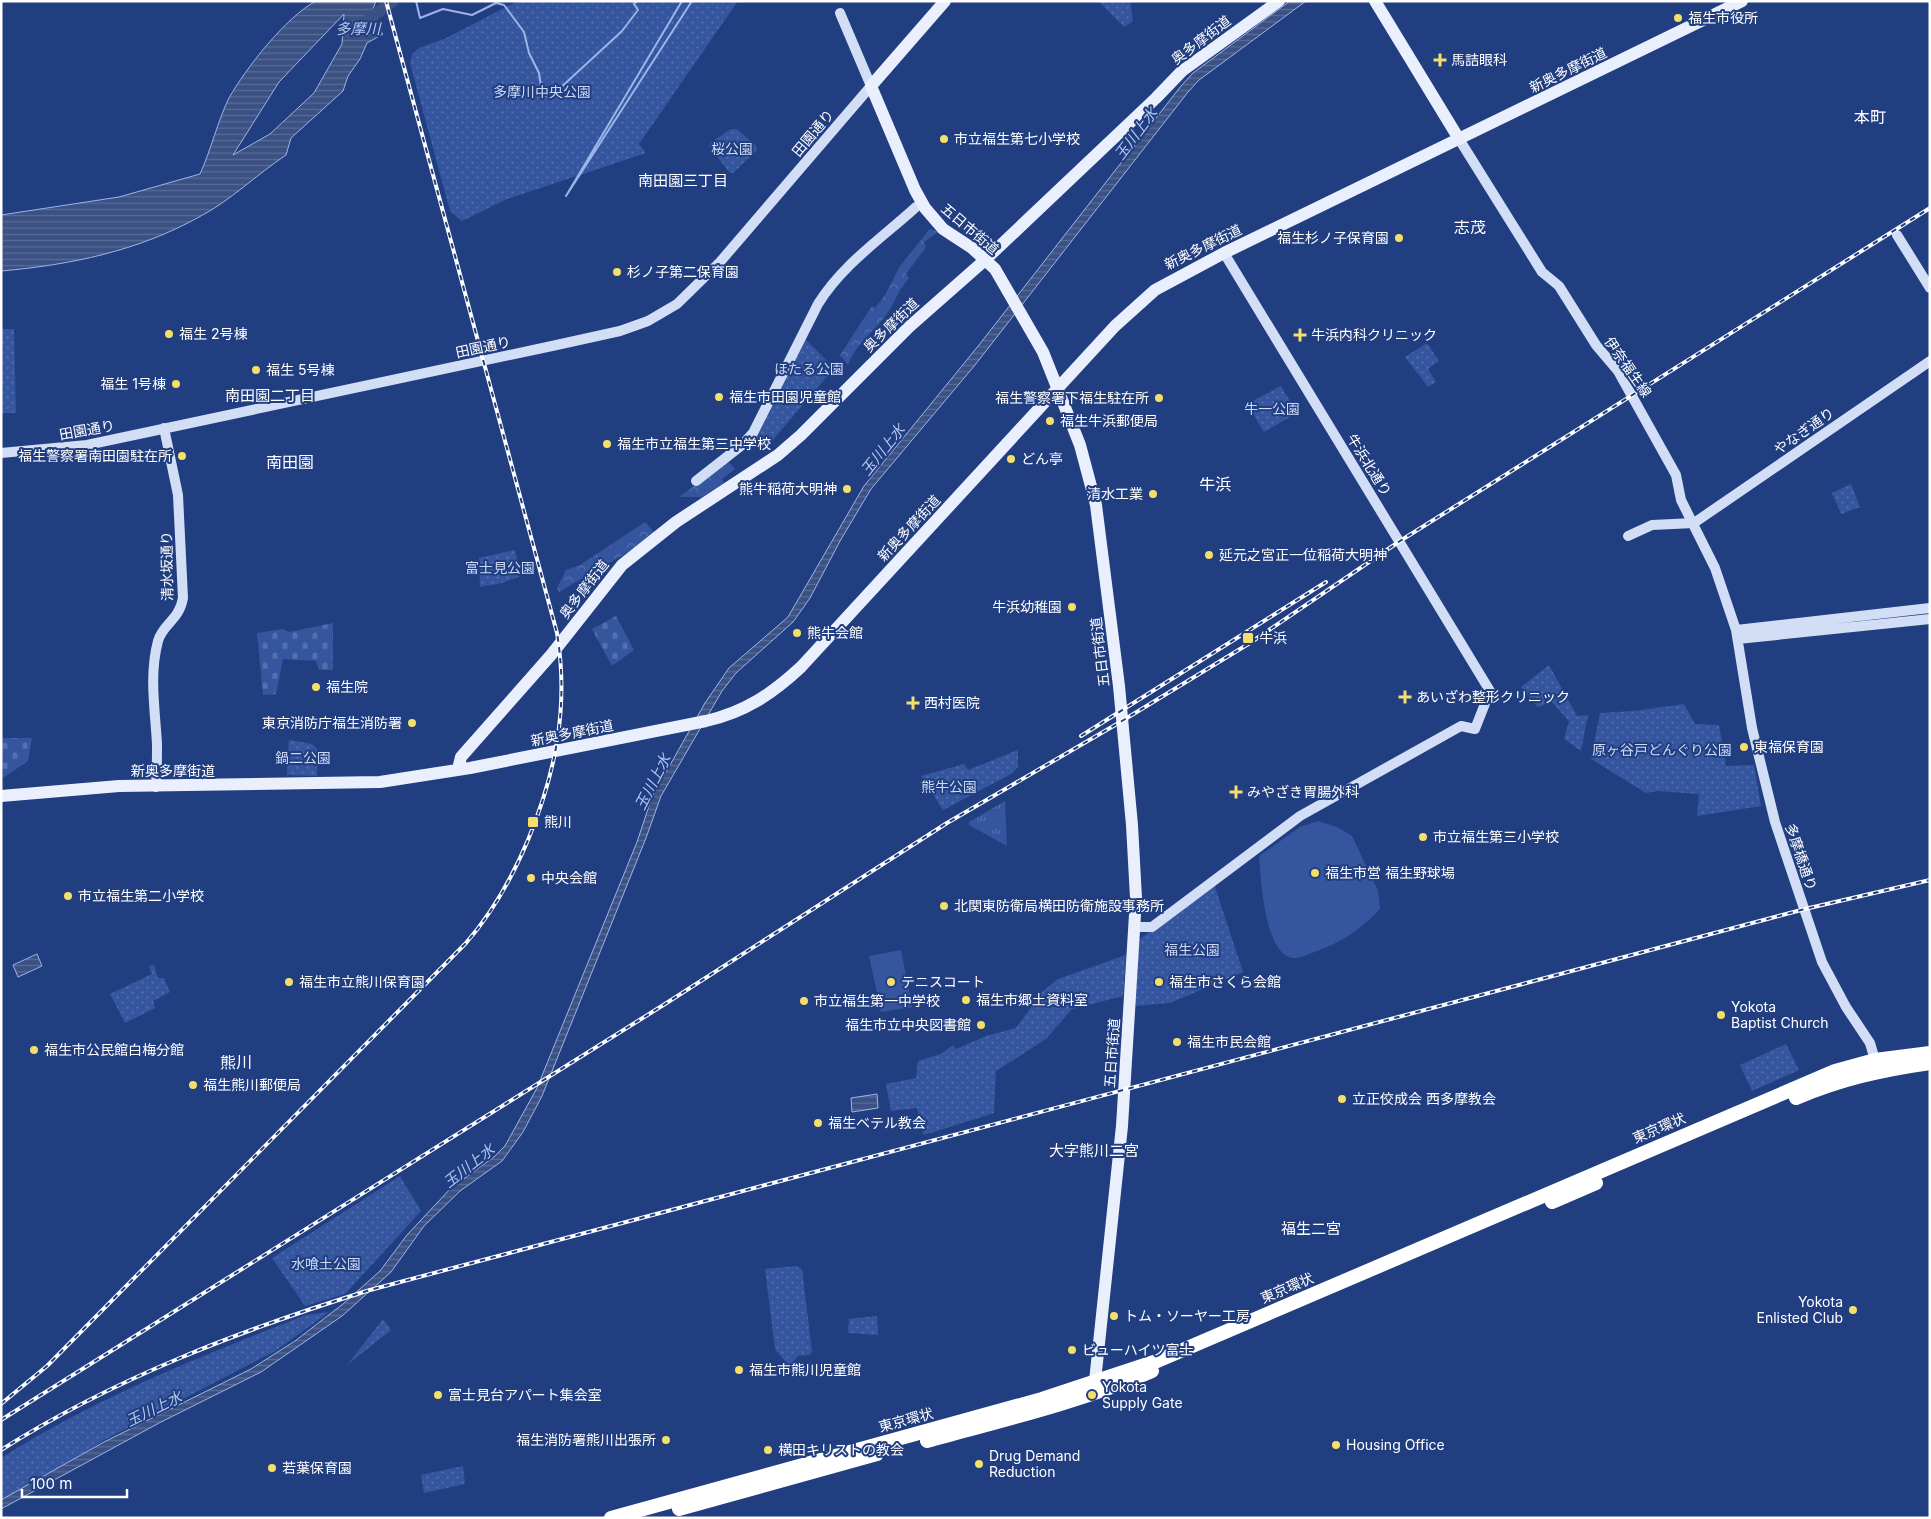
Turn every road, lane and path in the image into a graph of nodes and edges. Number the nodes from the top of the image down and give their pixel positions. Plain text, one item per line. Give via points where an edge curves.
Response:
1 (945, 1) edge
2 (1279, 1) edge
3 (1376, 1) edge
4 (1742, 1) edge
5 (840, 13) dead end
6 (871, 86) junction
7 (1460, 139) junction
8 (916, 207) dead end
9 (1897, 235) dead end
10 (1224, 253) junction
11 (985, 260) junction
12 (1930, 288) edge
13 (1930, 361) edge
14 (1058, 387) junction
15 (164, 428) junction
16 (1, 453) edge
17 (696, 480) dead end
18 (1694, 522) junction
19 (1628, 536) dead end
20 (1930, 608) edge
21 (1930, 619) edge
22 (1737, 634) junction
23 (459, 763) junction
24 (156, 787) junction
25 (1, 796) edge
26 (1134, 927) junction
27 (1930, 1053) edge
28 (1930, 1063) edge
29 (1877, 1065) junction
30 (1097, 1387) junction
31 (610, 1518) edge
32 (647, 1518) edge

1 - 6 main road
2 - 11 main road, 奥多摩街道 via 1182,71
3 - 7 main road
4 - 7 main road, 新奥多摩街道
5 - 6 street
6 - 11 main road, 五日市街道 via 920,200 943,229
6 - 15 street, 田園通り via 713,269 677,304 648,321 552,346
7 - 10 main road, 新奥多摩街道
7 - 18 street, 伊奈福生線 via 1542,272 1559,286 1596,345 1618,371 1676,474 1681,500
8 - 17 street via 848,266 828,288 753,433
9 - 12 street
10 - 14 main road, 新奥多摩街道 via 1168,281 1141,300
10 - 26 street, 牛浜北通り via 1490,691 1475,729 1461,726 1311,810 1152,927
11 - 14 main road, 五日市街道 via 995,269 1043,352
11 - 23 main road, 奥多摩街道 via 909,327 778,455 676,522 622,566
13 - 18 street, やなぎ通り
14 - 23 main road, 新奥多摩街道 via 787,680 747,708 706,721
14 - 26 main road, 五日市街道 via 1093,488 1100,526 1130,799 1136,898
15 - 16 street, 田園通り via 87,445
15 - 24 street, 清水坂通り via 178,495 183,598 180,611 160,635 154,671
18 - 19 street via 1652,525
18 - 22 street, 伊奈福生線 via 1716,568
20 - 22 street
21 - 22 street
22 - 29 street, 多摩橋通り via 1752,728 1775,822 1822,962 1870,1043
23 - 24 main road, 新奥多摩街道 via 438,772 380,782
24 - 25 main road, 新奥多摩街道 via 83,788
26 - 30 main road, 五日市街道 via 1122,1126
27 - 29 highway, 東京環状
28 - 29 highway, 東京環状
29 - 30 highway, 東京環状
30 - 31 highway, 東京環状 via 1042,1399
30 - 32 highway, 東京環状 via 1042,1410

